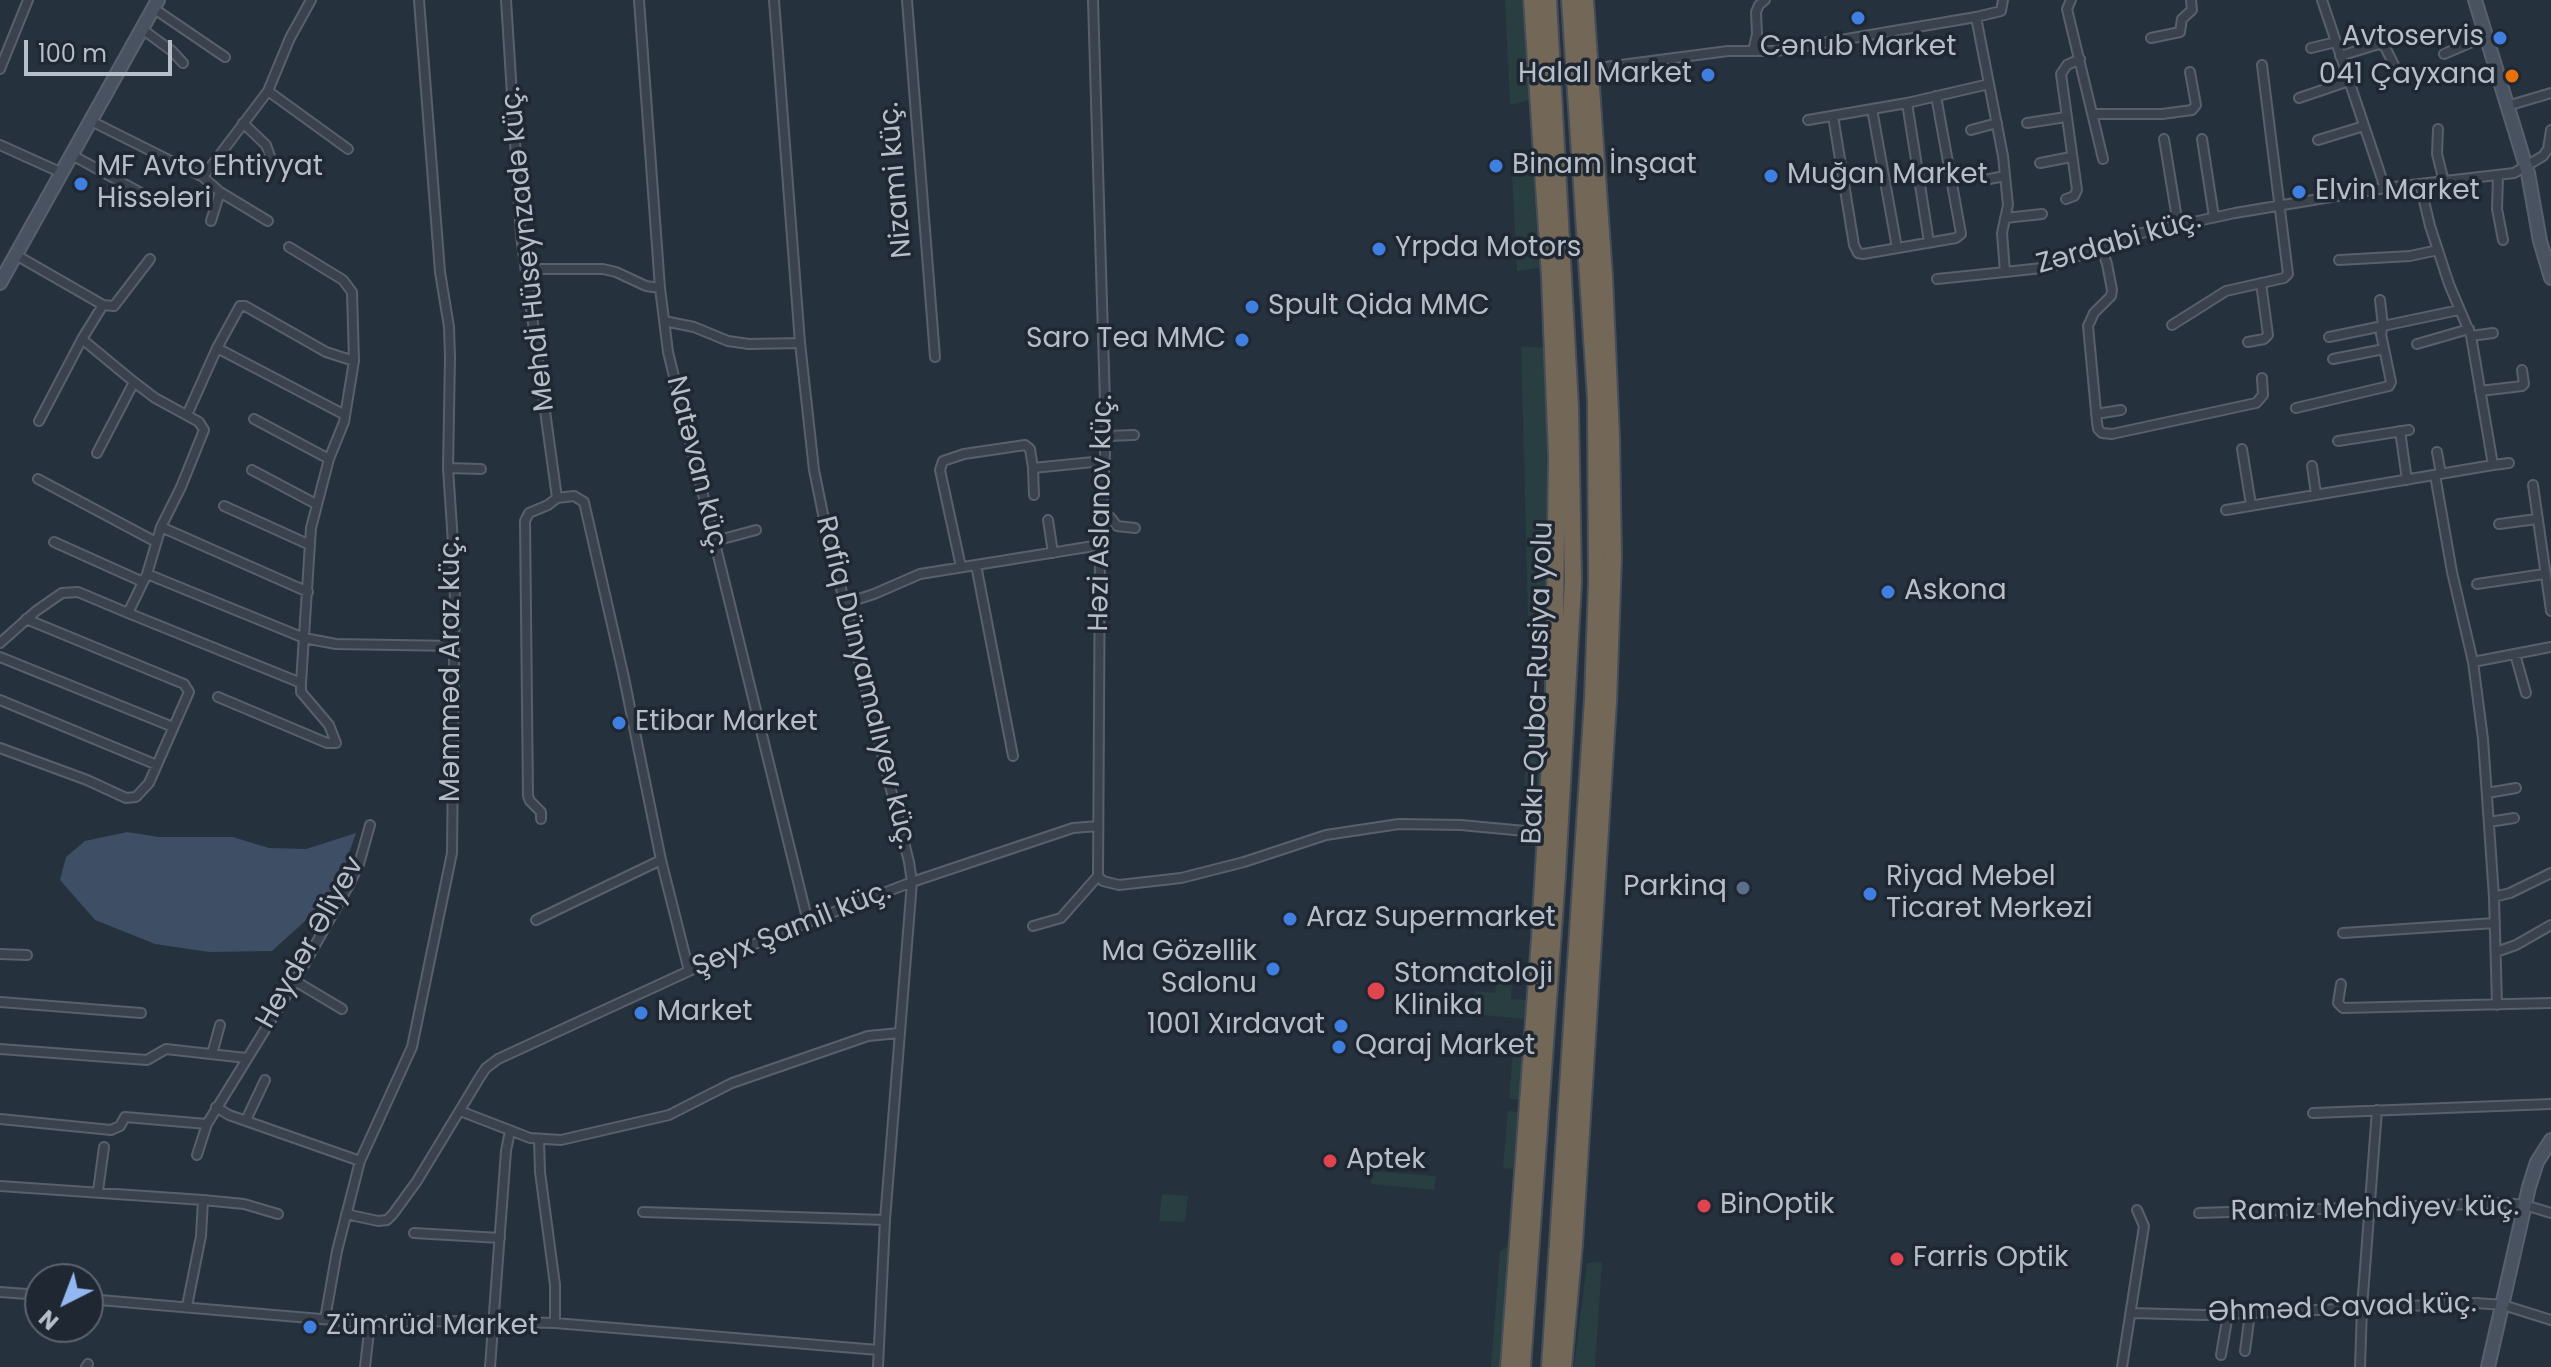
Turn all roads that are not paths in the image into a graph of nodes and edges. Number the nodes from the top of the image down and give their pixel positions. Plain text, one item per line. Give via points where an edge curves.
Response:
1 (28, 0) edge
2 (311, 0) edge
3 (419, 0) edge
4 (506, 0) edge
5 (639, 0) edge
6 (774, 0) edge
7 (907, 0) edge
8 (1093, 0) edge
9 (1532, 0) edge
10 (1548, 0) edge
11 (1570, 0) edge
12 (1585, 0) edge
13 (1765, 0) edge
14 (2003, 0) edge
15 (2071, 0) edge
16 (2191, 0) edge
17 (2322, 0) edge
18 (2475, 0) edge
19 (155, 4) edge
20 (1976, 17) junction
21 (142, 29) junction
22 (2486, 36) junction
23 (2151, 38) dead end
24 (2336, 42) junction
25 (2311, 48) dead end
26 (1753, 51) junction
27 (2444, 54) dead end
28 (2340, 56) junction
29 (225, 57) dead end
30 (2080, 59) junction
31 (183, 63) dead end
32 (2262, 65) dead end
33 (2394, 65) dead end
34 (0, 69) edge
35 (1589, 69) junction
36 (2190, 72) dead end
37 (2349, 81) junction
38 (1989, 84) junction
39 (268, 91) junction
40 (2551, 93) edge
41 (1936, 96) junction
42 (2299, 98) dead end
43 (1907, 103) junction
44 (2507, 106) junction
45 (1872, 109) junction
46 (2093, 114) junction
47 (1833, 116) junction
48 (2066, 117) junction
49 (1808, 120) dead end
50 (91, 121) junction
51 (243, 123) junction
52 (1997, 123) junction
53 (2027, 123) dead end
54 (2364, 126) junction
55 (2438, 129) dead end
56 (1971, 130) dead end
57 (2551, 130) edge
58 (2164, 139) dead end
59 (2202, 139) dead end
60 (2318, 140) dead end
61 (0, 145) edge
62 (348, 149) dead end
63 (72, 155) junction
64 (2071, 157) junction
65 (2103, 159) dead end
66 (266, 163) dead end
67 (2040, 163) dead end
68 (2527, 167) junction
69 (62, 173) junction
70 (2005, 176) junction
71 (2498, 176) junction
72 (203, 177) junction
73 (1984, 180) dead end
74 (2444, 182) junction
75 (2420, 184) junction
76 (2385, 188) junction
77 (220, 192) junction
78 (141, 193) dead end
79 (2066, 199) dead end
80 (2280, 205) junction
81 (2551, 207) edge
82 (2535, 210) junction
83 (2042, 214) dead end
84 (2214, 217) junction
85 (2005, 218) junction
86 (211, 221) dead end
87 (268, 221) dead end
88 (2178, 225) junction
89 (2503, 240) dead end
90 (1929, 242) junction
91 (2101, 246) junction
92 (289, 247) dead end
93 (1897, 248) junction
94 (2438, 250) junction
95 (16, 255) junction
96 (150, 259) dead end
97 (2339, 260) dead end
98 (4, 268) edge
99 (526, 269) junction
100 (2005, 272) junction
101 (2551, 278) edge
102 (1937, 279) dead end
103 (0, 283) edge
104 (2261, 283) junction
105 (660, 288) junction
106 (2380, 300) dead end
107 (103, 305) junction
108 (2459, 310) junction
109 (664, 321) junction
110 (2172, 325) dead end
111 (2383, 326) junction
112 (2470, 333) junction
113 (2493, 333) dead end
114 (2329, 337) dead end
115 (82, 339) junction
116 (2248, 342) dead end
117 (800, 343) junction
118 (2417, 344) dead end
119 (217, 348) junction
120 (2384, 349) junction
121 (935, 357) dead end
122 (2333, 359) dead end
123 (354, 361) junction
124 (2522, 370) dead end
125 (2262, 378) dead end
126 (134, 382) junction
127 (2480, 391) junction
128 (2296, 408) dead end
129 (2121, 410) dead end
130 (2096, 414) junction
131 (187, 415) junction
132 (345, 415) junction
133 (254, 419) dead end
134 (39, 421) dead end
135 (1134, 435) dead end
136 (1106, 436) junction
137 (2338, 441) dead end
138 (2242, 449) dead end
139 (2437, 452) dead end
140 (97, 453) dead end
141 (329, 459) junction
142 (1103, 461) junction
143 (2509, 463) dead end
144 (2493, 465) junction
145 (2312, 466) dead end
146 (448, 468) junction
147 (1033, 468) junction
148 (481, 469) dead end
149 (252, 470) dead end
150 (2438, 474) junction
151 (38, 479) dead end
152 (2407, 480) junction
153 (2533, 485) dead end
154 (2316, 494) junction
155 (1034, 495) dead end
156 (557, 498) junction
157 (316, 504) junction
158 (2251, 505) junction
159 (224, 506) dead end
160 (2226, 510) dead end
161 (1101, 512) junction
162 (2537, 519) junction
163 (1048, 520) dead end
164 (2499, 524) dead end
165 (161, 527) junction
166 (1135, 528) dead end
167 (756, 530) dead end
168 (715, 541) junction
169 (54, 542) dead end
170 (156, 542) junction
171 (310, 545) junction
172 (1100, 545) junction
173 (1053, 553) junction
174 (2547, 558) edge
175 (976, 565) junction
176 (961, 567) junction
177 (2544, 574) junction
178 (145, 578) junction
179 (2477, 584) dead end
180 (308, 592) junction
181 (2549, 594) edge
182 (846, 603) junction
183 (2551, 611) edge
184 (128, 613) junction
185 (26, 619) junction
186 (304, 638) junction
187 (0, 643) edge
188 (455, 646) junction
189 (2551, 647) edge
190 (2515, 654) junction
191 (0, 657) edge
192 (2473, 662) junction
193 (301, 683) junction
194 (2526, 693) dead end
195 (218, 697) dead end
196 (0, 700) edge
197 (173, 727) junction
198 (0, 748) edge
199 (1013, 756) dead end
200 (157, 765) junction
201 (2516, 788) dead end
202 (2487, 793) junction
203 (2514, 818) dead end
204 (541, 819) dead end
205 (2489, 822) junction
206 (370, 825) dead end
207 (1098, 826) junction
208 (1547, 833) junction
209 (661, 860) junction
210 (2551, 873) edge
211 (1098, 876) junction
212 (912, 882) junction
213 (2494, 897) junction
214 (536, 920) dead end
215 (808, 922) junction
216 (2495, 923) junction
217 (2551, 925) edge
218 (1033, 926) dead end
219 (2343, 933) dead end
220 (2496, 952) junction
221 (0, 954) edge
222 (27, 955) dead end
223 (689, 971) junction
224 (295, 981) junction
225 (2341, 984) dead end
226 (0, 1002) edge
227 (2551, 1003) edge
228 (2497, 1005) junction
229 (342, 1009) dead end
230 (141, 1013) dead end
231 (220, 1025) dead end
232 (899, 1033) junction
233 (0, 1049) edge
234 (212, 1054) junction
235 (246, 1058) junction
236 (265, 1080) dead end
237 (2551, 1104) edge
238 (216, 1107) junction
239 (2377, 1110) junction
240 (460, 1111) junction
241 (2313, 1113) dead end
242 (0, 1119) edge
243 (246, 1120) junction
244 (207, 1124) junction
245 (510, 1131) junction
246 (539, 1139) junction
247 (2551, 1140) edge
248 (104, 1147) dead end
249 (197, 1155) dead end
250 (360, 1161) junction
251 (0, 1186) edge
252 (98, 1191) junction
253 (203, 1200) junction
254 (2525, 1205) junction
255 (2371, 1208) junction
256 (2137, 1210) dead end
257 (643, 1212) dead end
258 (2199, 1213) dead end
259 (2551, 1213) edge
260 (278, 1214) dead end
261 (346, 1214) junction
262 (885, 1220) junction
263 (414, 1233) dead end
264 (500, 1238) junction
265 (0, 1292) edge
266 (24, 1294) edge
267 (104, 1300) edge
268 (2503, 1305) junction
269 (187, 1306) junction
270 (2362, 1308) junction
271 (2131, 1313) junction
272 (2250, 1313) junction
273 (2228, 1314) junction
274 (325, 1319) junction
275 (2551, 1320) edge
276 (493, 1321) junction
277 (370, 1323) junction
278 (555, 1323) junction
279 (878, 1350) junction
280 (2245, 1351) dead end
281 (2221, 1355) dead end
282 (365, 1367) edge
283 (490, 1367) edge
284 (878, 1367) edge
285 (1509, 1367) edge
286 (1522, 1367) edge
287 (1550, 1367) edge
288 (1563, 1367) edge
289 (2122, 1367) edge
290 (2360, 1367) edge
291 (2488, 1367) edge

1 - 34 street
2 - 39 street
3 - 146 street, Məmməd Araz küç. via 438,257 449,327
4 - 99 street, Mehdi Hüseynzadə küç.
5 - 105 street, Natəvan küç.
6 - 117 street, Rafiq Dünyamalıyev küç.
7 - 121 street, Nizami küç.
8 - 136 street, Həzi Aslanov küç.
9 - 208 highway via 1557,456
10 - 286 highway, Bakı-Quba-Rusiya yolu via 1569,392 1573,582
11 - 287 highway, Bakı-Quba-Rusiya yolu via 1596,399 1597,583
12 - 35 highway
13 - 26 street via 1756,12
14 - 20 street via 2001,11
15 - 30 street via 2067,9
16 - 23 street via 2192,10 2182,19 2180,32
17 - 24 street
18 - 22 street
19 - 21 street
19 - 29 street
20 - 26 street
20 - 38 street, Zərdabi küç.
21 - 31 street
21 - 50 street
22 - 27 street
22 - 44 street
24 - 25 street
24 - 28 street
26 - 35 street
28 - 33 street via 2379,44
28 - 37 street
30 - 46 street
30 - 48 street via 2062,71
32 - 80 street
35 - 288 highway via 1604,291 1613,557
36 - 46 street via 2196,105 2192,110
37 - 42 street
37 - 54 street
38 - 41 street
38 - 52 street, Zərdabi küç.
39 - 51 street
39 - 62 street
40 - 44 street
41 - 43 street
41 - 90 street via 1961,234
43 - 45 street
43 - 90 street
44 - 68 street
45 - 47 street
45 - 93 street
46 - 65 street
47 - 49 street
47 - 93 street via 1856,250 1863,254
48 - 53 street
48 - 64 street
50 - 63 street
50 - 72 street
51 - 66 street via 266,145
51 - 72 street
52 - 56 street
52 - 70 street, Zərdabi küç.
54 - 60 street
54 - 76 street
55 - 74 street
57 - 68 street via 2546,153
58 - 88 street
59 - 84 street
61 - 69 street
63 - 69 street
63 - 78 street
64 - 67 street
64 - 79 street via 2077,194
68 - 71 street, Zərdabi küç.
68 - 82 street
69 - 95 street
70 - 73 street
70 - 85 street, Zərdabi küç.
71 - 74 street, Zərdabi küç.
71 - 89 street
72 - 77 street
74 - 75 street, Zərdabi küç.
75 - 76 street, Zərdabi küç.
75 - 94 street
76 - 80 street, Zərdabi küç.
77 - 86 street
77 - 87 street
80 - 84 street, Zərdabi küç.
80 - 104 street via 2288,274
81 - 82 street
82 - 101 street
83 - 85 street
84 - 88 street, Zərdabi küç.
85 - 100 street, Zərdabi küç.
88 - 91 street, Zərdabi küç.
90 - 93 street
91 - 100 street, Zərdabi küç. via 2051,267
91 - 130 street via 2112,290 2088,326
92 - 123 street via 352,292
94 - 97 street
94 - 108 street
95 - 98 street
95 - 107 street
96 - 107 street via 114,306
98 - 103 street
99 - 105 street via 603,269
99 - 156 street, Mehdi Hüseynzadə küç.
100 - 102 street
104 - 110 street via 2219,295
104 - 116 street via 2268,335
105 - 109 street, Natəvan küç.
106 - 111 street
107 - 115 street
108 - 111 street
108 - 112 street
109 - 117 street via 728,341
109 - 168 street, Natəvan küç. via 675,388
111 - 114 street
111 - 120 street
112 - 113 street
112 - 118 street
112 - 127 street
115 - 126 street
115 - 134 street
117 - 182 street, Rafiq Dünyamalıyev küç. via 814,470
119 - 123 street via 234,313 245,306 326,352
119 - 131 street
119 - 132 street
120 - 122 street
120 - 128 street via 2389,386
123 - 132 street
124 - 127 street via 2522,386
125 - 130 street via 2262,399 2242,407 2106,434 2098,429
126 - 131 street
126 - 140 street
127 - 144 street
129 - 130 street
131 - 165 street via 204,430
132 - 141 street
133 - 141 street
135 - 136 street
136 - 142 street, Həzi Aslanov küç.
137 - 152 street via 2404,430
138 - 158 street
139 - 150 street
141 - 157 street
142 - 147 street
142 - 161 street, Həzi Aslanov küç.
143 - 144 street
144 - 150 street
145 - 154 street
146 - 148 street
146 - 188 street, Məmməd Araz küç.
147 - 155 street
147 - 176 street via 1025,445 943,461 940,470
149 - 157 street
150 - 152 street
150 - 192 street via 2452,572
151 - 170 street
152 - 154 street
153 - 162 street
154 - 158 street
156 - 204 street via 529,513 525,521 528,796
156 - 209 street via 574,496 584,502
157 - 171 street
158 - 160 street
159 - 171 street
161 - 166 street via 1117,526
161 - 172 street, Həzi Aslanov küç.
162 - 164 street
162 - 174 street
163 - 173 street
165 - 170 street
165 - 180 street
167 - 168 street
168 - 215 street, Natəvan küç.
169 - 178 street
170 - 178 street
171 - 180 street
172 - 173 street
172 - 207 street, Həzi Aslanov küç.
173 - 175 street
174 - 177 street
175 - 176 street
175 - 199 street
176 - 182 street via 909,577
177 - 179 street
177 - 181 street
178 - 184 street
178 - 186 street
180 - 186 street
181 - 183 street
182 - 212 street, Rafiq Dünyamalıyev küç.
184 - 185 street via 70,591 53,597
184 - 193 street
185 - 187 street
185 - 197 street via 184,684 189,692
186 - 188 street via 336,644
186 - 193 street
188 - 250 street, Məmməd Araz küç. via 452,853 412,1047
189 - 190 street
190 - 192 street
190 - 194 street
191 - 197 street
192 - 202 street
193 - 195 street via 305,699 333,733 334,744
196 - 200 street
197 - 200 street
198 - 200 street via 126,798 143,790
201 - 202 street
202 - 205 street
203 - 205 street
205 - 213 street
206 - 224 street, Heydər Əliyev via 350,883
207 - 211 street, Həzi Aslanov küç.
207 - 212 street, Şeyx Şamil küç. via 1073,828
208 - 211 street via 1399,824 1326,835 1181,878 1111,884
208 - 285 highway
209 - 214 street
209 - 223 street
210 - 213 street
211 - 218 street via 1061,918
212 - 215 street, Şeyx Şamil küç.
212 - 232 street, Rafiq Dünyamalıyev küç.
213 - 216 street
215 - 223 street, Şeyx Şamil küç.
216 - 219 street
216 - 220 street
217 - 220 street
220 - 228 street
221 - 222 street
223 - 240 street, Şeyx Şamil küç. via 492,1063
224 - 229 street
224 - 235 street, Heydər Əliyev
225 - 228 street via 2338,1003 2343,1008
226 - 230 street
227 - 228 street
231 - 234 street
232 - 246 street via 868,1036 732,1083 669,1115 561,1140
232 - 262 street, Rafiq Dünyamalıyev küç.
233 - 234 street, Heydər Əliyev via 147,1060 166,1049
234 - 235 street, Heydər Əliyev
235 - 238 street, Heydər Əliyev
236 - 243 street
237 - 239 street
238 - 243 street
238 - 244 street, Heydər Əliyev
239 - 241 street
239 - 255 street
240 - 245 street
240 - 261 street, Şeyx Şamil küç. via 387,1220
242 - 244 street via 111,1130 125,1117
243 - 250 street
244 - 249 street, Heydər Əliyev
245 - 246 street
245 - 264 street
246 - 278 street
247 - 254 street via 2533,1172
248 - 252 street
250 - 261 street, Məmməd Araz küç.
251 - 252 street
252 - 253 street
253 - 260 street
253 - 269 street
254 - 255 street, Ramiz Mehdiyev küç.
254 - 259 street, Ramiz Mehdiyev küç.
254 - 268 street
255 - 258 street, Ramiz Mehdiyev küç.
255 - 270 street
256 - 271 street via 2144,1226
257 - 262 street
261 - 274 street, Məmməd Araz küç.
262 - 279 street, Rafiq Dünyamalıyev küç.
263 - 264 street
264 - 276 street
265 - 266 street
267 - 269 street
268 - 270 street, Əhməd Cavad küç.
268 - 275 street, Əhməd Cavad küç.
268 - 291 street
269 - 274 street
270 - 272 street, Əhməd Cavad küç.
270 - 290 street
271 - 273 street, Əhməd Cavad küç.
271 - 289 street
272 - 273 street, Əhməd Cavad küç.
272 - 280 street
273 - 281 street
274 - 277 street
276 - 277 street
276 - 278 street
276 - 283 street
277 - 282 street
278 - 279 street
279 - 284 street, Rafiq Dünyamalıyev küç.

